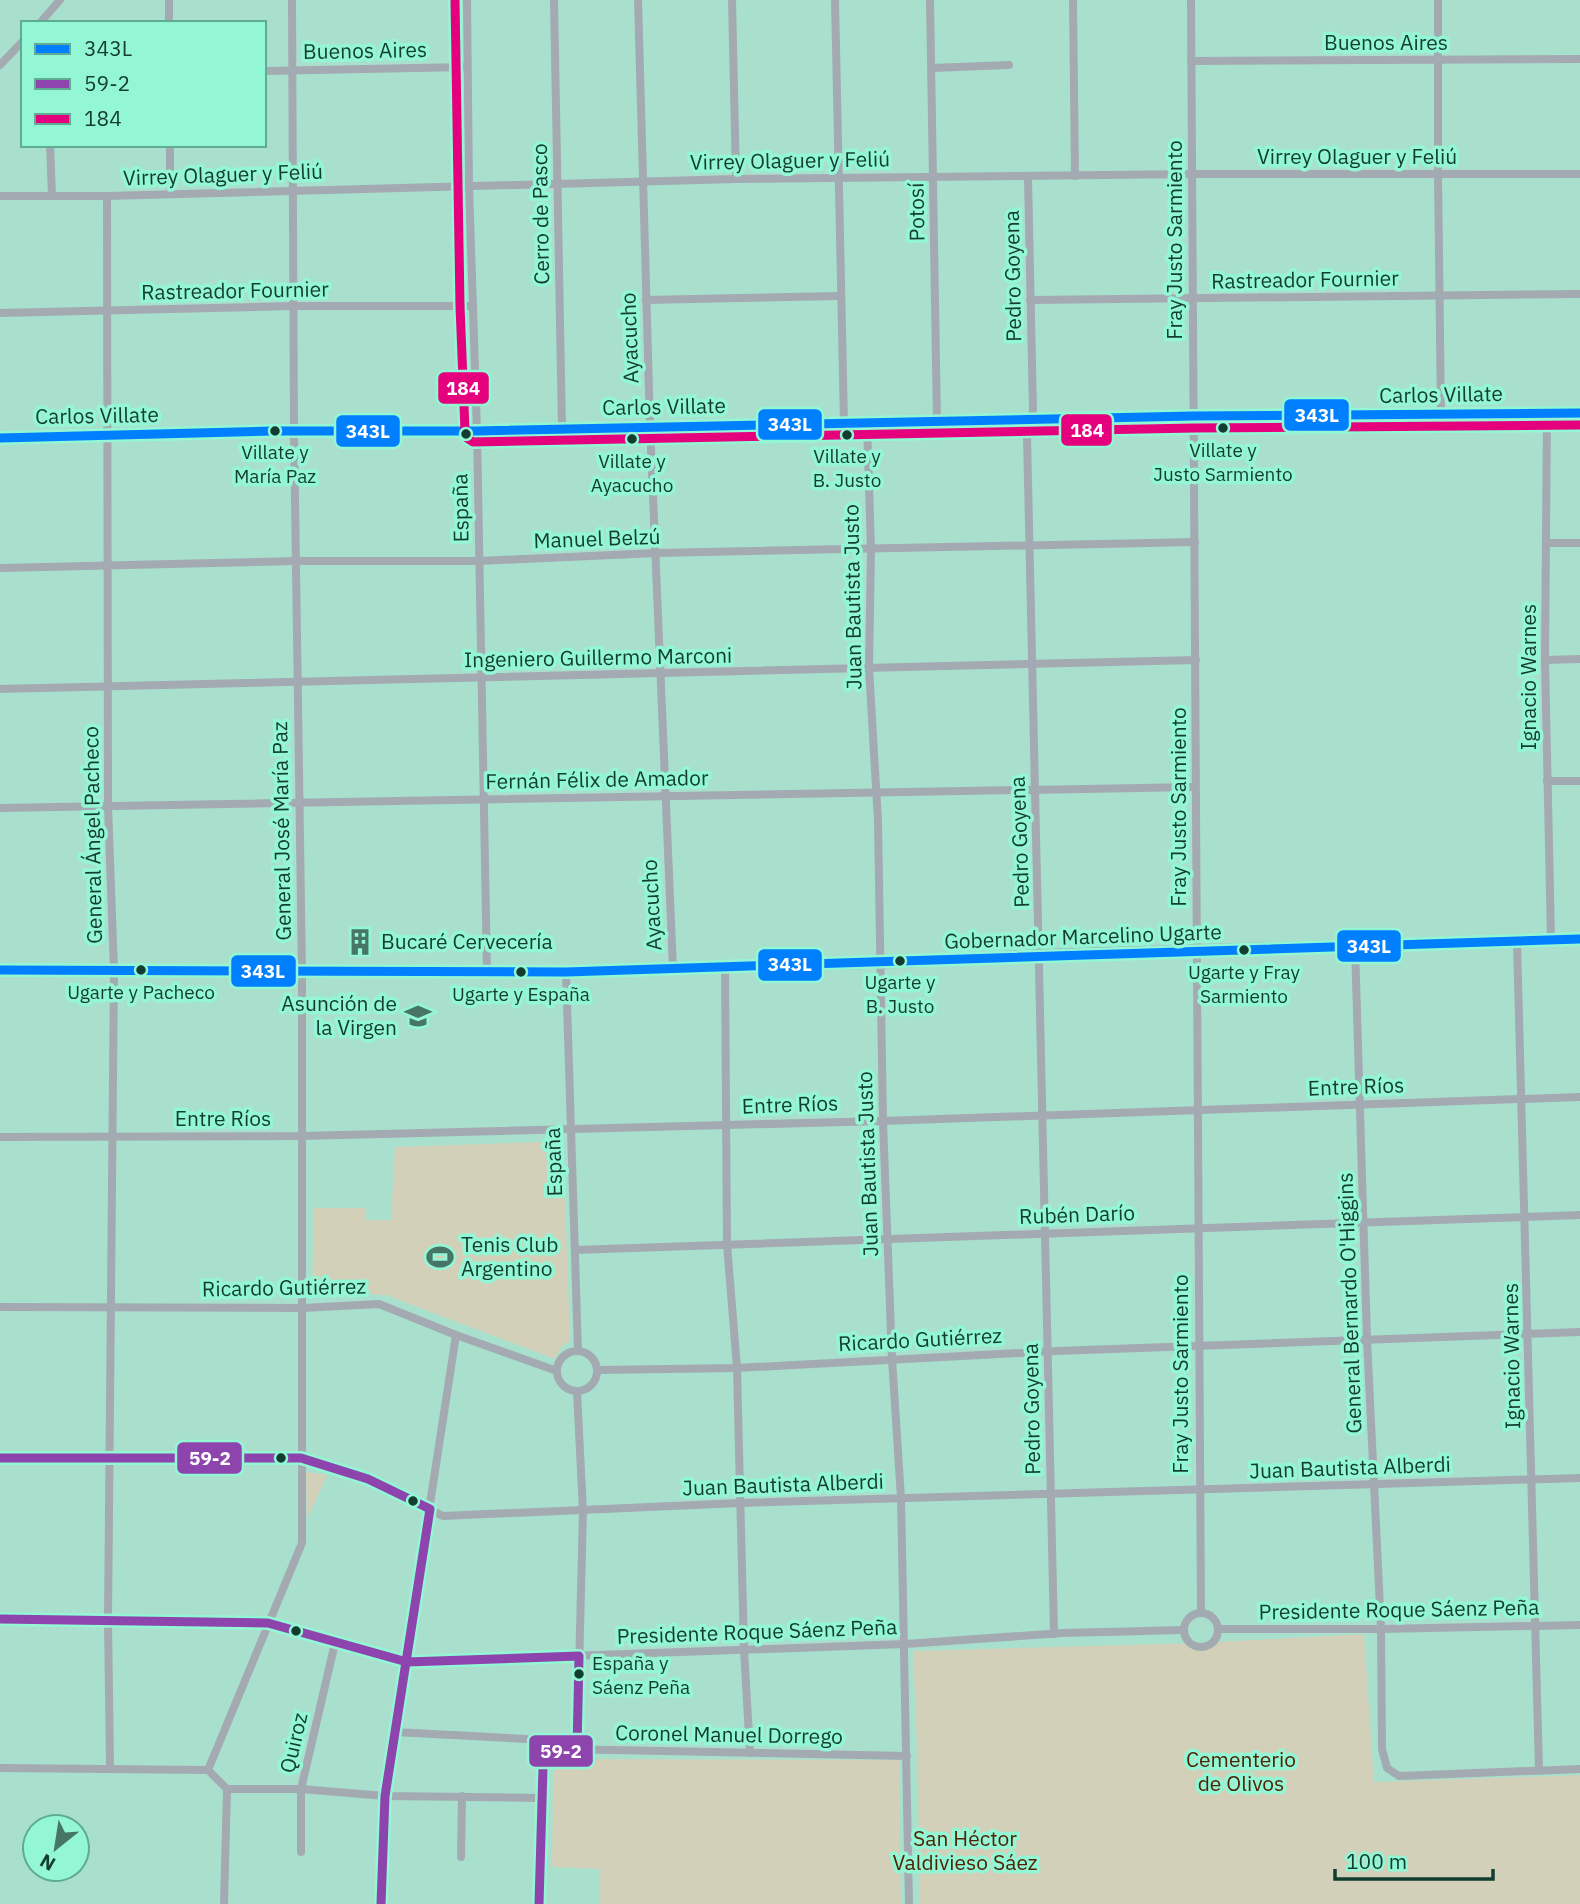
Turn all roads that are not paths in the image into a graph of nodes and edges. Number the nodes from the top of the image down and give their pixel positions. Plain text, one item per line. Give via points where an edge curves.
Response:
1 (60, 0) edge
2 (169, 0) edge
3 (292, 0) edge
4 (467, 0) edge
5 (554, 0) edge
6 (638, 0) edge
7 (732, 0) edge
8 (835, 0) edge
9 (930, 0) edge
10 (1073, 0) edge
11 (1191, 0) edge
12 (1438, 0) edge
13 (42, 21) edge
14 (169, 21) edge
15 (21, 43) edge
16 (1580, 59) edge
17 (1438, 60) junction
18 (1191, 61) junction
19 (0, 65) edge
20 (1009, 65) dead end
21 (467, 67) junction
22 (932, 68) junction
23 (292, 70) junction
24 (266, 71) edge
25 (50, 147) edge
26 (170, 147) edge
27 (1192, 174) junction
28 (1438, 174) junction
29 (1580, 174) edge
30 (934, 176) junction
31 (1075, 176) junction
32 (1028, 177) junction
33 (736, 178) junction
34 (838, 179) junction
35 (642, 181) junction
36 (558, 183) junction
37 (469, 186) junction
38 (293, 191) junction
39 (170, 194) junction
40 (52, 195) junction
41 (0, 196) edge
42 (107, 196) junction
43 (1580, 294) edge
44 (841, 296) junction
45 (1440, 296) junction
46 (1193, 299) junction
47 (646, 300) junction
48 (1030, 300) junction
49 (294, 306) junction
50 (472, 306) junction
51 (107, 311) junction
52 (0, 313) edge
53 (1547, 413) junction
54 (1580, 413) edge
55 (1441, 414) junction
56 (1194, 416) junction
57 (1031, 420) junction
58 (844, 423) junction
59 (937, 423) junction
60 (867, 424) junction
61 (650, 426) junction
62 (562, 428) junction
63 (477, 431) junction
64 (293, 432) junction
65 (108, 436) junction
66 (0, 438) edge
67 (1195, 542) junction
68 (1546, 543) junction
69 (1580, 543) edge
70 (1030, 545) junction
71 (871, 549) junction
72 (656, 553) junction
73 (296, 561) junction
74 (479, 561) junction
75 (108, 565) junction
76 (0, 568) edge
77 (1580, 659) edge
78 (1196, 660) junction
79 (1545, 660) junction
80 (1032, 664) junction
81 (869, 668) junction
82 (660, 674) junction
83 (482, 678) junction
84 (297, 683) junction
85 (108, 687) junction
86 (0, 689) edge
87 (1547, 781) junction
88 (1580, 781) edge
89 (1194, 787) junction
90 (1035, 789) junction
91 (876, 791) junction
92 (665, 796) junction
93 (485, 800) junction
94 (299, 803) junction
95 (108, 806) junction
96 (0, 808) edge
97 (1580, 939) edge
98 (1551, 940) junction
99 (1517, 942) junction
100 (1355, 947) junction
101 (1198, 952) junction
102 (1040, 955) junction
103 (881, 963) junction
104 (725, 967) junction
105 (673, 969) junction
106 (0, 970) edge
107 (114, 970) junction
108 (566, 972) junction
109 (302, 973) junction
110 (486, 973) junction
111 (1580, 1097) edge
112 (1523, 1098) junction
113 (1361, 1104) junction
114 (1198, 1110) junction
115 (1043, 1115) junction
116 (883, 1121) junction
117 (725, 1125) junction
118 (570, 1128) junction
119 (112, 1136) junction
120 (302, 1136) junction
121 (0, 1137) edge
122 (1580, 1215) edge
123 (1526, 1216) junction
124 (1364, 1222) junction
125 (1197, 1228) junction
126 (1045, 1233) junction
127 (888, 1239) junction
128 (727, 1244) junction
129 (575, 1250) junction
130 (0, 1307) edge
131 (110, 1307) junction
132 (303, 1308) junction
133 (1580, 1332) edge
134 (1529, 1334) junction
135 (456, 1335) junction
136 (1367, 1339) junction
137 (1198, 1345) junction
138 (578, 1351) junction
139 (1048, 1351) junction
140 (892, 1359) junction
141 (737, 1368) junction
142 (598, 1370) junction
143 (557, 1371) junction
144 (577, 1392) junction
145 (0, 1458) edge
146 (109, 1458) junction
147 (301, 1458) junction
148 (1580, 1478) edge
149 (1532, 1480) junction
150 (1375, 1485) junction
151 (1199, 1490) junction
152 (1051, 1494) junction
153 (901, 1498) junction
154 (740, 1503) junction
155 (430, 1509) junction
156 (583, 1511) junction
157 (1201, 1614) junction
158 (0, 1619) edge
159 (108, 1620) junction
160 (268, 1623) junction
161 (1580, 1625) edge
162 (1537, 1626) junction
163 (1218, 1629) junction
164 (1381, 1629) junction
165 (1184, 1630) junction
166 (1054, 1634) junction
167 (335, 1643) junction
168 (905, 1644) junction
169 (744, 1650) junction
170 (579, 1656) junction
171 (407, 1662) junction
172 (394, 1732) junction
173 (577, 1749) junction
174 (750, 1753) junction
175 (552, 1754) junction
176 (907, 1756) junction
177 (0, 1768) edge
178 (110, 1768) junction
179 (1580, 1769) edge
180 (208, 1770) junction
181 (1539, 1770) junction
182 (227, 1789) junction
183 (301, 1789) junction
184 (385, 1796) junction
185 (462, 1796) junction
186 (542, 1798) junction
187 (301, 1852) dead end
188 (461, 1857) dead end
189 (224, 1904) edge
190 (381, 1904) edge
191 (539, 1904) edge
192 (909, 1904) edge

1 - 13 street
2 - 14 street
3 - 23 street, General José María Paz
4 - 21 street, España
5 - 36 street, Cerro de Pasco
6 - 35 street, Ayacucho
7 - 33 street
8 - 34 street
9 - 22 street, Potosí
10 - 31 street
11 - 18 street, Fray Justo Sarmiento
12 - 17 street
15 - 19 street
16 - 17 street, Buenos Aires
17 - 18 street, Buenos Aires
17 - 28 street
18 - 27 street, Fray Justo Sarmiento
20 - 22 street
21 - 23 street, Buenos Aires
21 - 37 street, España
22 - 30 street, Potosí
23 - 24 street, Buenos Aires
23 - 38 street, General José María Paz
25 - 40 street
26 - 39 street
27 - 28 street, Virrey Olaguer y Feliú
27 - 31 street, Virrey Olaguer y Feliú
27 - 46 street, Fray Justo Sarmiento
28 - 29 street, Virrey Olaguer y Feliú
28 - 45 street
30 - 32 street, Virrey Olaguer y Feliú
30 - 34 street, Virrey Olaguer y Feliú
30 - 59 street, Potosí
31 - 32 street, Virrey Olaguer y Feliú
32 - 48 street, Pedro Goyena
33 - 34 street, Virrey Olaguer y Feliú
33 - 35 street, Virrey Olaguer y Feliú
34 - 44 street
35 - 36 street, Virrey Olaguer y Feliú
35 - 47 street, Ayacucho
36 - 37 street, Virrey Olaguer y Feliú
36 - 62 street, Cerro de Pasco
37 - 38 street, Virrey Olaguer y Feliú
37 - 50 street, España
38 - 39 street, Virrey Olaguer y Feliú
38 - 49 street, General José María Paz
39 - 42 street, Virrey Olaguer y Feliú
40 - 41 street, Virrey Olaguer y Feliú
40 - 42 street, Virrey Olaguer y Feliú
42 - 51 street, General Ángel Pacheco
43 - 45 street, Rastreador Fournier
44 - 47 street
44 - 58 street
45 - 46 street, Rastreador Fournier
45 - 55 street
46 - 48 street, Rastreador Fournier
46 - 56 street, Fray Justo Sarmiento
47 - 61 street, Ayacucho
48 - 57 street, Pedro Goyena
49 - 50 street, Rastreador Fournier
49 - 51 street, Rastreador Fournier
49 - 64 street, General José María Paz
50 - 63 street, España
51 - 52 street, Rastreador Fournier
51 - 65 street, General Ángel Pacheco
53 - 54 street, Carlos Villate
53 - 55 street, Carlos Villate
53 - 68 street, Ignacio Warnes
55 - 56 street, Carlos Villate
56 - 57 street, Carlos Villate
56 - 67 street, Fray Justo Sarmiento
57 - 59 street, Carlos Villate
57 - 70 street, Pedro Goyena via 1027,436
58 - 60 street, Carlos Villate
58 - 61 street, Carlos Villate
59 - 60 street, Carlos Villate
60 - 71 street, Juan Bautista Justo
61 - 62 street, Carlos Villate
61 - 72 street, Ayacucho
62 - 63 street, Carlos Villate
63 - 64 street, Carlos Villate
63 - 74 street, España
64 - 65 street, Carlos Villate
64 - 73 street, General José María Paz
65 - 66 street, Carlos Villate
65 - 75 street, General Ángel Pacheco
67 - 70 street, Manuel Belzú
67 - 78 street, Fray Justo Sarmiento
68 - 69 street
68 - 79 street, Ignacio Warnes
70 - 71 street, Manuel Belzú
70 - 80 street, Pedro Goyena
71 - 72 street, Manuel Belzú
71 - 81 street, Juan Bautista Justo
72 - 74 street, Manuel Belzú
72 - 82 street, Ayacucho
73 - 74 street, Manuel Belzú
73 - 75 street, Manuel Belzú
73 - 84 street, General José María Paz
74 - 83 street, España
75 - 76 street, Manuel Belzú
75 - 85 street, General Ángel Pacheco
77 - 79 street
78 - 80 street, Ingeniero Guillermo Marconi
78 - 89 street, Fray Justo Sarmiento
79 - 87 street, Ignacio Warnes
80 - 81 street, Ingeniero Guillermo Marconi
80 - 90 street, Pedro Goyena
81 - 82 street, Ingeniero Guillermo Marconi
81 - 91 street, Juan Bautista Justo
82 - 83 street, Ingeniero Guillermo Marconi
82 - 92 street, Ayacucho
83 - 84 street, Ingeniero Guillermo Marconi
83 - 93 street, España
84 - 85 street, Ingeniero Guillermo Marconi
84 - 94 street, General José María Paz
85 - 86 street, Ingeniero Guillermo Marconi
85 - 95 street, General Ángel Pacheco
87 - 88 street
87 - 98 street, Ignacio Warnes
89 - 90 street, Fernán Félix de Amador
89 - 101 street, Fray Justo Sarmiento
90 - 91 street, Fernán Félix de Amador
90 - 102 street, Pedro Goyena
91 - 92 street, Fernán Félix de Amador
91 - 103 street, Juan Bautista Justo
92 - 93 street, Fernán Félix de Amador
92 - 105 street, Ayacucho
93 - 94 street, Fernán Félix de Amador
93 - 110 street, España
94 - 95 street, Fernán Félix de Amador
94 - 109 street, General José María Paz
95 - 96 street, Fernán Félix de Amador
95 - 107 street, General Ángel Pacheco
97 - 98 street, Gobernador Marcelino Ugarte
98 - 99 street, Gobernador Marcelino Ugarte
99 - 100 street, Gobernador Marcelino Ugarte
99 - 112 street, Ignacio Warnes
100 - 101 street, Gobernador Marcelino Ugarte
100 - 113 street, General Bernardo O'Higgins
101 - 102 street, Gobernador Marcelino Ugarte
101 - 114 street, Fray Justo Sarmiento
102 - 103 street, Gobernador Marcelino Ugarte
102 - 115 street, Pedro Goyena
103 - 104 street, Gobernador Marcelino Ugarte
103 - 116 street, Juan Bautista Justo
104 - 105 street, Gobernador Marcelino Ugarte
104 - 117 street
105 - 108 street, Gobernador Marcelino Ugarte
106 - 107 street, Gobernador Marcelino Ugarte
107 - 109 street, Gobernador Marcelino Ugarte
107 - 119 street, General Ángel Pacheco
108 - 110 street, Gobernador Marcelino Ugarte
108 - 118 street, España
109 - 110 street, Gobernador Marcelino Ugarte
109 - 120 street, General José María Paz
111 - 112 street, Entre Ríos
112 - 113 street, Entre Ríos
112 - 123 street, Ignacio Warnes
113 - 114 street, Entre Ríos
113 - 124 street, General Bernardo O'Higgins
114 - 115 street, Entre Ríos
114 - 125 street, Fray Justo Sarmiento
115 - 116 street, Entre Ríos
115 - 126 street, Pedro Goyena
116 - 117 street, Entre Ríos
116 - 127 street, Juan Bautista Justo
117 - 118 street, Entre Ríos
117 - 128 street
118 - 120 street, Entre Ríos
118 - 129 street, España
119 - 120 street, Entre Ríos
119 - 121 street, Entre Ríos
119 - 131 street, General Ángel Pacheco
120 - 132 street, General José María Paz
122 - 123 street, Rubén Darío
123 - 124 street, Rubén Darío
123 - 134 street, Ignacio Warnes
124 - 125 street, Rubén Darío
124 - 136 street, General Bernardo O'Higgins
125 - 126 street, Rubén Darío
125 - 137 street, Fray Justo Sarmiento
126 - 127 street, Rubén Darío
126 - 139 street, Pedro Goyena
127 - 128 street, Rubén Darío
127 - 140 street, Juan Bautista Justo
128 - 129 street, Rubén Darío
128 - 141 street
129 - 138 street, España
130 - 131 street, Ricardo Gutiérrez
131 - 132 street, Ricardo Gutiérrez
131 - 146 street, General Ángel Pacheco
132 - 135 street, Ricardo Gutiérrez via 379,1304
132 - 147 street, General José María Paz
133 - 134 street, Ricardo Gutiérrez
134 - 136 street, Ricardo Gutiérrez
134 - 149 street, Ignacio Warnes
135 - 143 street, Ricardo Gutiérrez
135 - 155 street
136 - 137 street, Ricardo Gutiérrez
136 - 150 street, General Bernardo O'Higgins
137 - 139 street, Ricardo Gutiérrez
137 - 151 street, Fray Justo Sarmiento
138 - 142 street via 594,1359
138 - 143 street via 566,1354
139 - 140 street, Ricardo Gutiérrez
139 - 152 street, Pedro Goyena
140 - 141 street, Ricardo Gutiérrez
140 - 153 street, Juan Bautista Justo
141 - 142 street, Ricardo Gutiérrez
141 - 154 street
142 - 144 street via 590,1388
143 - 144 street via 560,1383
144 - 156 street
145 - 146 street, Juan Bautista Alberdi
146 - 147 street, Juan Bautista Alberdi
146 - 159 street, General Ángel Pacheco
147 - 155 street, Juan Bautista Alberdi via 328,1463
147 - 160 street, General José María Paz via 302,1543
148 - 149 street, Juan Bautista Alberdi
149 - 150 street, Juan Bautista Alberdi
149 - 162 street, Ignacio Warnes
150 - 151 street, Juan Bautista Alberdi
150 - 164 street, General Bernardo O'Higgins
151 - 152 street, Juan Bautista Alberdi
151 - 157 street, Fray Justo Sarmiento
152 - 153 street, Juan Bautista Alberdi
152 - 166 street, Pedro Goyena
153 - 154 street, Juan Bautista Alberdi
153 - 168 street, Juan Bautista Justo
154 - 156 street, Juan Bautista Alberdi
154 - 169 street
155 - 156 street, Juan Bautista Alberdi via 443,1516
155 - 171 street
156 - 170 street
157 - 163 street via 1210,1616
157 - 165 street via 1188,1620
158 - 159 street, Presidente Roque Sáenz Peña
159 - 160 street, Presidente Roque Sáenz Peña
159 - 178 street, General Ángel Pacheco
160 - 167 street, Presidente Roque Sáenz Peña
160 - 180 street, General José María Paz
161 - 162 street, Presidente Roque Sáenz Peña
162 - 164 street, Presidente Roque Sáenz Peña
162 - 181 street, Ignacio Warnes
163 - 164 street, Presidente Roque Sáenz Peña
163 - 165 street via 1215,1640 1201,1647 1191,1644
164 - 181 street, General Bernardo O'Higgins via 1382,1749 1387,1768 1399,1776
165 - 166 street, Presidente Roque Sáenz Peña
166 - 168 street, Presidente Roque Sáenz Peña
167 - 171 street, Presidente Roque Sáenz Peña
167 - 183 street, Quiroz
168 - 169 street, Presidente Roque Sáenz Peña
168 - 176 street, Juan Bautista Justo
169 - 170 street, Presidente Roque Sáenz Peña
169 - 174 street
170 - 171 street, Presidente Roque Sáenz Peña
170 - 173 street
171 - 172 street
172 - 175 street via 527,1739
172 - 184 street
173 - 174 street, Coronel Manuel Dorrego
173 - 175 street, Coronel Manuel Dorrego
174 - 176 street, Coronel Manuel Dorrego
175 - 186 street via 543,1768
176 - 192 street, Juan Bautista Justo
177 - 178 street
178 - 180 street
179 - 181 street
180 - 182 street
182 - 183 street
182 - 189 street
183 - 184 street
183 - 187 street, Quiroz
184 - 185 street
184 - 190 street
185 - 186 street
185 - 188 street
186 - 191 street

